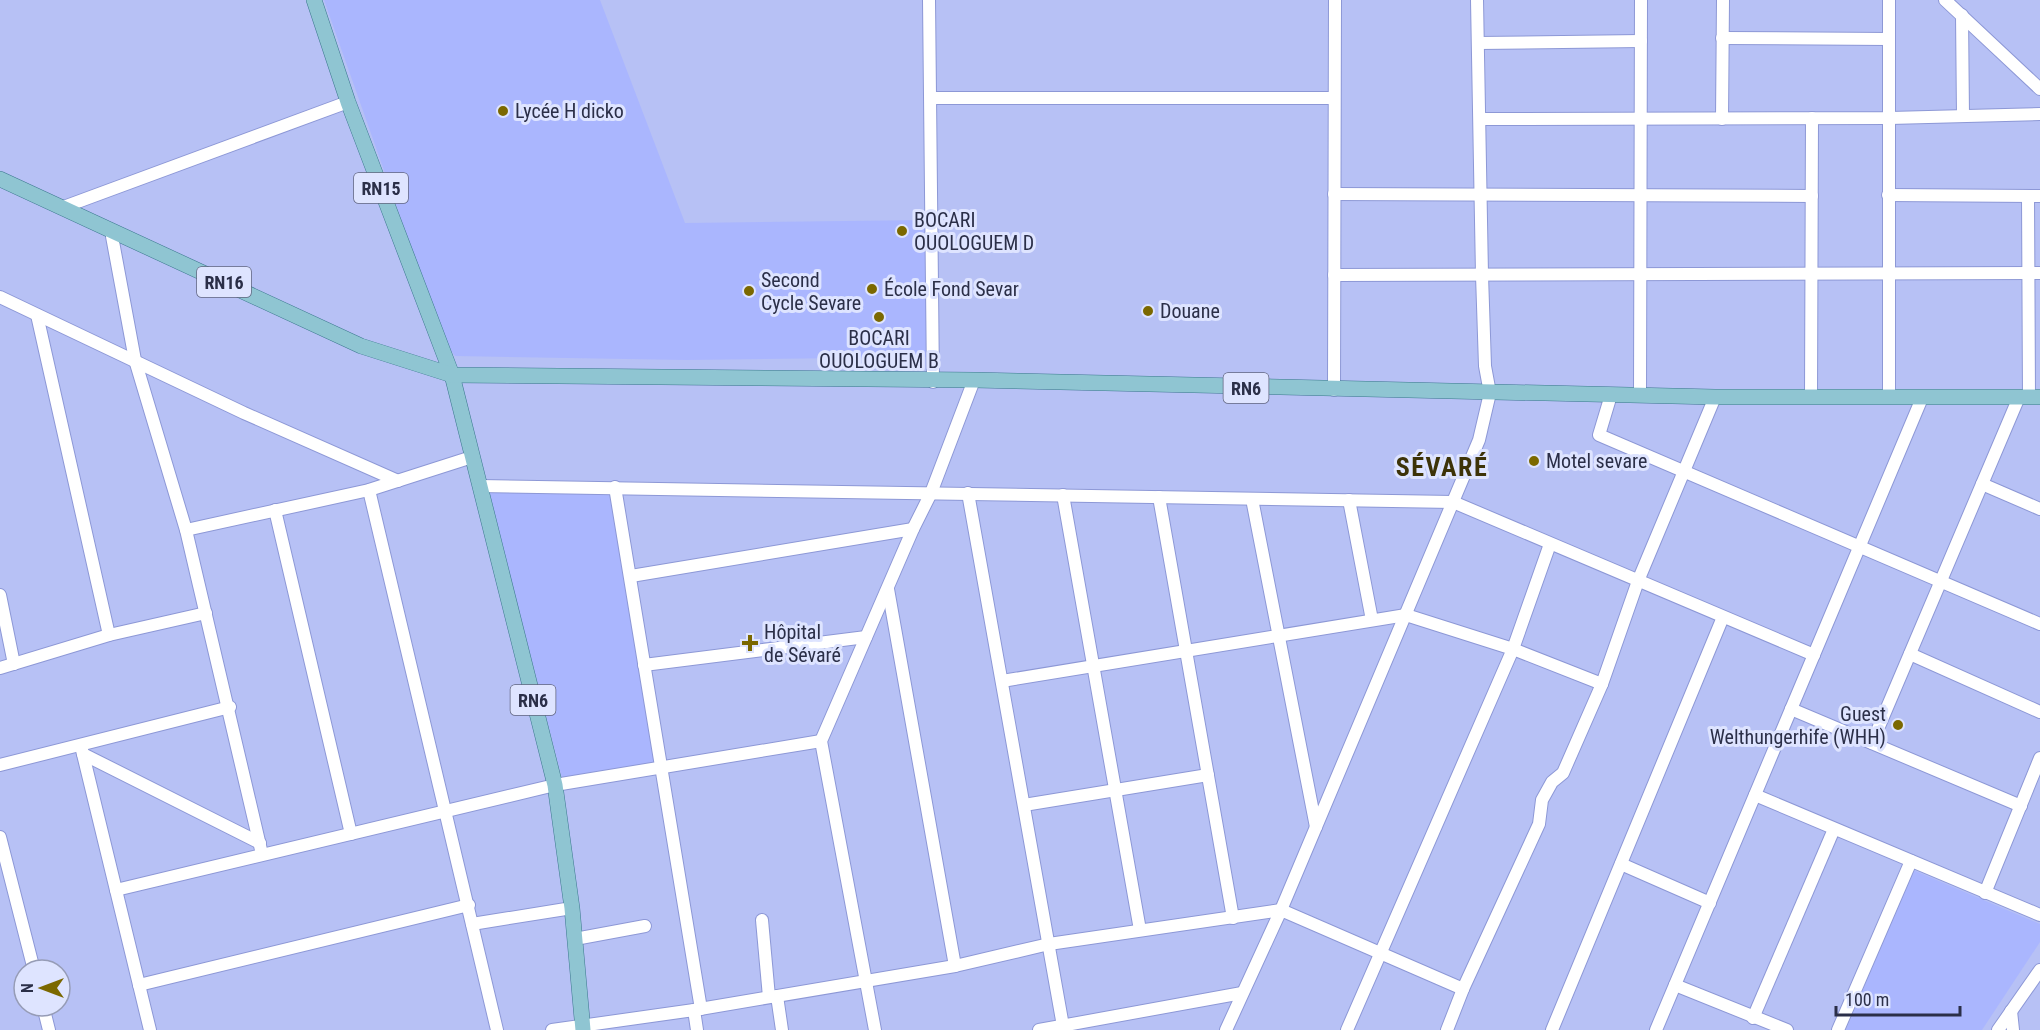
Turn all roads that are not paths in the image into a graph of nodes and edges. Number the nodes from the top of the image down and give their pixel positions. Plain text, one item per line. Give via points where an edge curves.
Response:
1 (314, 0) edge
2 (929, 0) edge
3 (1335, 0) edge
4 (1477, 0) edge
5 (1641, 0) edge
6 (1723, 0) edge
7 (1889, 0) edge
8 (1945, 0) edge
9 (1962, 15) junction
10 (1722, 38) junction
11 (1889, 39) junction
12 (1641, 41) junction
13 (1478, 43) junction
14 (2040, 89) edge
15 (930, 98) junction
16 (1335, 99) junction
17 (348, 102) junction
18 (2040, 114) edge
19 (1963, 116) junction
20 (1812, 118) junction
21 (1890, 118) junction
22 (1479, 119) junction
23 (1641, 119) junction
24 (1722, 119) junction
25 (0, 179) edge
26 (1334, 194) junction
27 (1888, 195) junction
28 (1481, 196) junction
29 (1640, 196) junction
30 (1812, 196) junction
31 (2034, 196) edge
32 (61, 208) junction
33 (111, 231) junction
34 (1811, 273) junction
35 (1888, 273) junction
36 (2034, 273) edge
37 (1334, 274) junction
38 (1640, 274) junction
39 (1482, 275) junction
40 (0, 297) edge
41 (37, 315) junction
42 (135, 360) junction
43 (452, 375) junction
44 (974, 381) junction
45 (933, 382) junction
46 (1334, 390) junction
47 (1490, 393) junction
48 (1611, 395) junction
49 (1640, 395) junction
50 (1715, 397) junction
51 (1811, 397) junction
52 (2029, 397) edge
53 (1889, 398) junction
54 (1922, 398) junction
55 (472, 457) junction
56 (1683, 472) junction
57 (398, 481) junction
58 (1982, 484) junction
59 (480, 486) junction
60 (615, 487) junction
61 (369, 490) junction
62 (931, 493) junction
63 (968, 493) junction
64 (1063, 495) junction
65 (1160, 497) junction
66 (1252, 499) junction
67 (1349, 500) junction
68 (1453, 502) junction
69 (2040, 508) edge
70 (275, 510) junction
71 (913, 529) junction
72 (186, 530) junction
73 (1550, 544) junction
74 (1859, 547) junction
75 (631, 576) junction
76 (1638, 581) junction
77 (1941, 582) junction
78 (888, 589) junction
79 (0, 595) edge
80 (206, 613) junction
81 (1406, 615) junction
82 (1723, 617) junction
83 (1372, 620) junction
84 (2040, 624) edge
85 (109, 635) junction
86 (1279, 636) junction
87 (866, 637) junction
88 (1513, 649) junction
89 (1186, 651) junction
90 (1910, 654) junction
91 (1814, 655) junction
92 (14, 664) junction
93 (644, 665) junction
94 (1093, 666) junction
95 (0, 668) edge
96 (1002, 681) junction
97 (1602, 684) junction
98 (230, 707) junction
99 (1791, 709) junction
100 (2040, 712) edge
101 (821, 741) junction
102 (1872, 743) junction
103 (82, 750) junction
104 (2040, 758) edge
105 (0, 765) edge
106 (661, 768) junction
107 (1208, 775) junction
108 (555, 785) junction
109 (1114, 790) junction
110 (1755, 795) junction
111 (1024, 805) junction
112 (2021, 806) junction
113 (446, 809) junction
114 (1316, 828) junction
115 (1834, 829) junction
116 (351, 834) junction
117 (0, 837) edge
118 (261, 849) junction
119 (1911, 861) junction
120 (1621, 864) junction
121 (116, 890) junction
122 (1985, 893) junction
123 (1710, 903) junction
124 (469, 905) junction
125 (572, 908) junction
126 (1281, 910) junction
127 (2040, 915) edge
128 (1233, 918) junction
129 (762, 920) dead end
130 (472, 924) junction
131 (645, 926) dead end
132 (1140, 930) junction
133 (575, 939) junction
134 (1049, 944) junction
135 (1381, 954) junction
136 (31, 958) edge
137 (955, 966) junction
138 (2040, 970) edge
139 (867, 980) junction
140 (139, 985) junction
141 (1675, 986) junction
142 (1463, 989) junction
143 (1242, 993) junction
144 (773, 996) junction
145 (697, 1010) junction
146 (2011, 1011) junction
147 (1753, 1018) junction
148 (1063, 1026) junction
149 (583, 1028) edge
150 (150, 1030) edge
151 (497, 1030) edge
152 (552, 1030) edge
153 (697, 1030) edge
154 (783, 1030) edge
155 (875, 1030) edge
156 (1039, 1030) edge
157 (1226, 1030) edge
158 (1348, 1030) edge
159 (1447, 1030) edge
160 (1552, 1030) edge
161 (1656, 1030) edge
162 (1787, 1030) edge
163 (1838, 1030) edge
164 (1998, 1030) edge
165 (2013, 1030) edge

1 - 17 main road, RN15
2 - 15 street
3 - 16 street
4 - 13 street
5 - 12 street
6 - 10 street
7 - 11 street
8 - 9 street
9 - 14 street
9 - 19 street
10 - 11 street
10 - 24 street
11 - 21 street
12 - 13 street
12 - 23 street
13 - 22 street
15 - 16 street
15 - 45 street
16 - 26 street
17 - 32 street
17 - 43 main road, RN15
18 - 19 street
19 - 21 street
20 - 21 street
20 - 24 street
20 - 30 street
21 - 27 street
22 - 23 street
22 - 28 street
23 - 24 street
23 - 29 street
25 - 32 main road, RN16
26 - 28 street
26 - 37 street
27 - 31 street
27 - 35 street
28 - 29 street
28 - 39 street
29 - 30 street
29 - 38 street
30 - 34 street
31 - 36 street
32 - 33 main road, RN16
33 - 42 street
33 - 43 main road, RN16 via 361,346
34 - 35 street
34 - 38 street
34 - 51 street
35 - 36 street
35 - 53 street
36 - 52 street
37 - 39 street
37 - 46 street
38 - 39 street
38 - 49 street
39 - 47 street via 1485,366
40 - 41 street
41 - 42 street
41 - 85 street
42 - 57 street
42 - 72 street
43 - 45 main road, RN6
43 - 55 main road, RN6
44 - 45 main road, RN6
44 - 46 main road, RN6
44 - 62 street
46 - 47 main road, RN6
47 - 48 main road, RN6
47 - 68 street via 1479,440
48 - 49 main road, RN6
48 - 56 street via 1599,435
49 - 50 main road, RN6
50 - 51 main road, RN6
50 - 56 street
51 - 53 main road, RN6
52 - 54 main road, RN6
52 - 58 street
53 - 54 main road, RN6
54 - 74 street
55 - 57 street
55 - 59 main road, RN6
56 - 74 street
56 - 76 street
57 - 61 street
58 - 69 street
58 - 77 street
59 - 60 street
59 - 108 main road, RN6
60 - 62 street
60 - 75 street
61 - 70 street
61 - 113 street
62 - 63 street
62 - 71 street
63 - 64 street
63 - 96 street
64 - 65 street
64 - 94 street
65 - 66 street
65 - 89 street
66 - 67 street
66 - 86 street
67 - 68 street
67 - 83 street
68 - 73 street
68 - 81 street
70 - 72 street
70 - 116 street
71 - 75 street
71 - 78 street
72 - 80 street
73 - 76 street
73 - 88 street
74 - 77 street
74 - 91 street
75 - 93 street
76 - 82 street
76 - 97 street
77 - 84 street
77 - 90 street
78 - 87 street
78 - 137 street
79 - 92 street
80 - 85 street
80 - 98 street
81 - 83 street
81 - 88 street
81 - 114 street
82 - 91 street
82 - 120 street
83 - 86 street
85 - 92 street
86 - 89 street
86 - 114 street
87 - 93 street
87 - 101 street
88 - 97 street
88 - 135 street
89 - 94 street
89 - 107 street
90 - 100 street
90 - 102 street
91 - 99 street
92 - 95 street
93 - 106 street
94 - 96 street
94 - 109 street
96 - 111 street
97 - 142 street via 1563,773 1546,789 1539,824
98 - 103 street
98 - 118 street
99 - 102 street
99 - 110 street
101 - 106 street
101 - 139 street
102 - 112 street
103 - 105 street
103 - 118 street
103 - 121 street
104 - 112 street
106 - 108 street
106 - 145 street
107 - 109 street
107 - 128 street
108 - 113 street
108 - 125 main road, RN6
109 - 111 street
109 - 132 street
110 - 115 street
110 - 123 street
111 - 134 street
112 - 122 street
113 - 116 street
113 - 124 street
114 - 126 street
115 - 119 street
115 - 147 street
116 - 118 street
117 - 136 street
118 - 121 street
119 - 122 street
119 - 163 street
120 - 123 street
120 - 160 street
121 - 140 street
122 - 127 street
123 - 141 street
124 - 130 street
124 - 140 street
125 - 130 street
125 - 133 main road, RN6
126 - 128 street
126 - 135 street
126 - 143 street
128 - 132 street
129 - 144 street
130 - 151 street
131 - 133 street
132 - 134 street
133 - 149 main road, RN6
134 - 137 street
134 - 148 street
135 - 142 street
135 - 158 street
137 - 139 street
138 - 146 street
139 - 144 street
139 - 155 street
140 - 150 street
141 - 147 street
141 - 161 street
142 - 159 street
143 - 148 street
143 - 157 street
144 - 145 street
144 - 154 street
145 - 149 street
145 - 153 street
146 - 164 street
146 - 165 street
147 - 162 street
148 - 156 street
149 - 152 street

